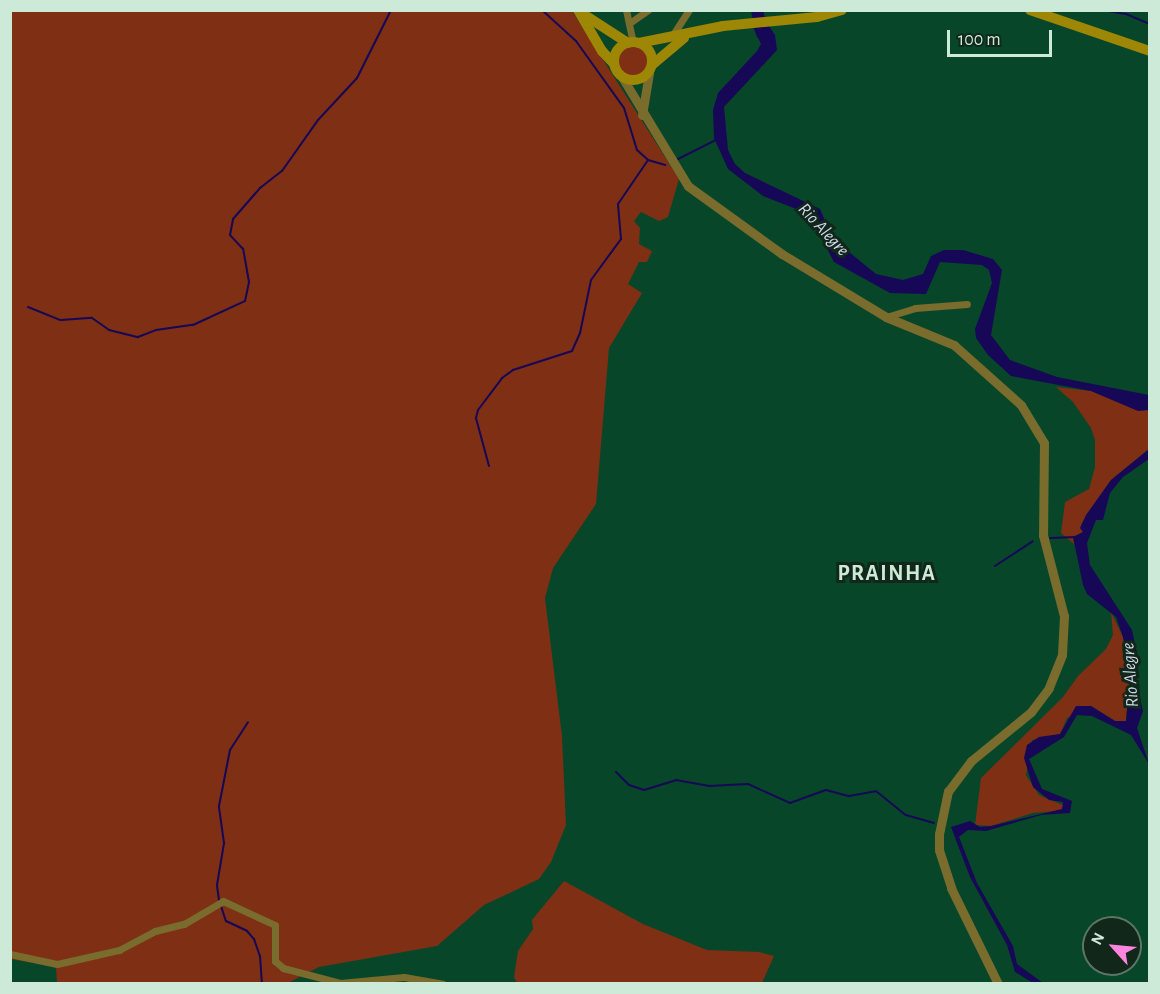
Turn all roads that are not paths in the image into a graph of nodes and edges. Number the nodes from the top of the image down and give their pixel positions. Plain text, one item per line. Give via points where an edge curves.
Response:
1 (579, 10) edge
2 (626, 10) edge
3 (648, 10) edge
4 (689, 10) edge
5 (842, 10) edge
6 (1030, 10) edge
7 (631, 22) junction
8 (686, 36) junction
9 (670, 38) junction
10 (633, 42) junction
11 (1149, 51) edge
12 (614, 64) junction
13 (650, 69) junction
14 (622, 77) junction
15 (642, 115) junction
16 (967, 304) dead end
17 (886, 317) junction
18 (10, 954) edge
19 (442, 984) edge
20 (998, 984) edge

1 - 10 main road
1 - 12 main road
2 - 7 street
3 - 7 street
4 - 9 street
5 - 8 main road
6 - 11 main road
7 - 10 street
8 - 9 main road
8 - 13 main road
9 - 10 main road
10 - 12 main road via 616,52
10 - 13 main road via 648,50
12 - 14 main road
13 - 14 main road via 639,80
13 - 15 street
14 - 15 street
15 - 17 street via 688,186 783,254
16 - 17 street via 915,308
17 - 20 street via 966,354 1021,405 1044,443 1043,535 1064,616 1062,655 1049,688 1031,712 971,761 948,791 939,834 939,850 951,888
18 - 19 street via 57,964 119,951 155,932 184,924 223,901 275,925 275,962 283,968 340,983 404,977

